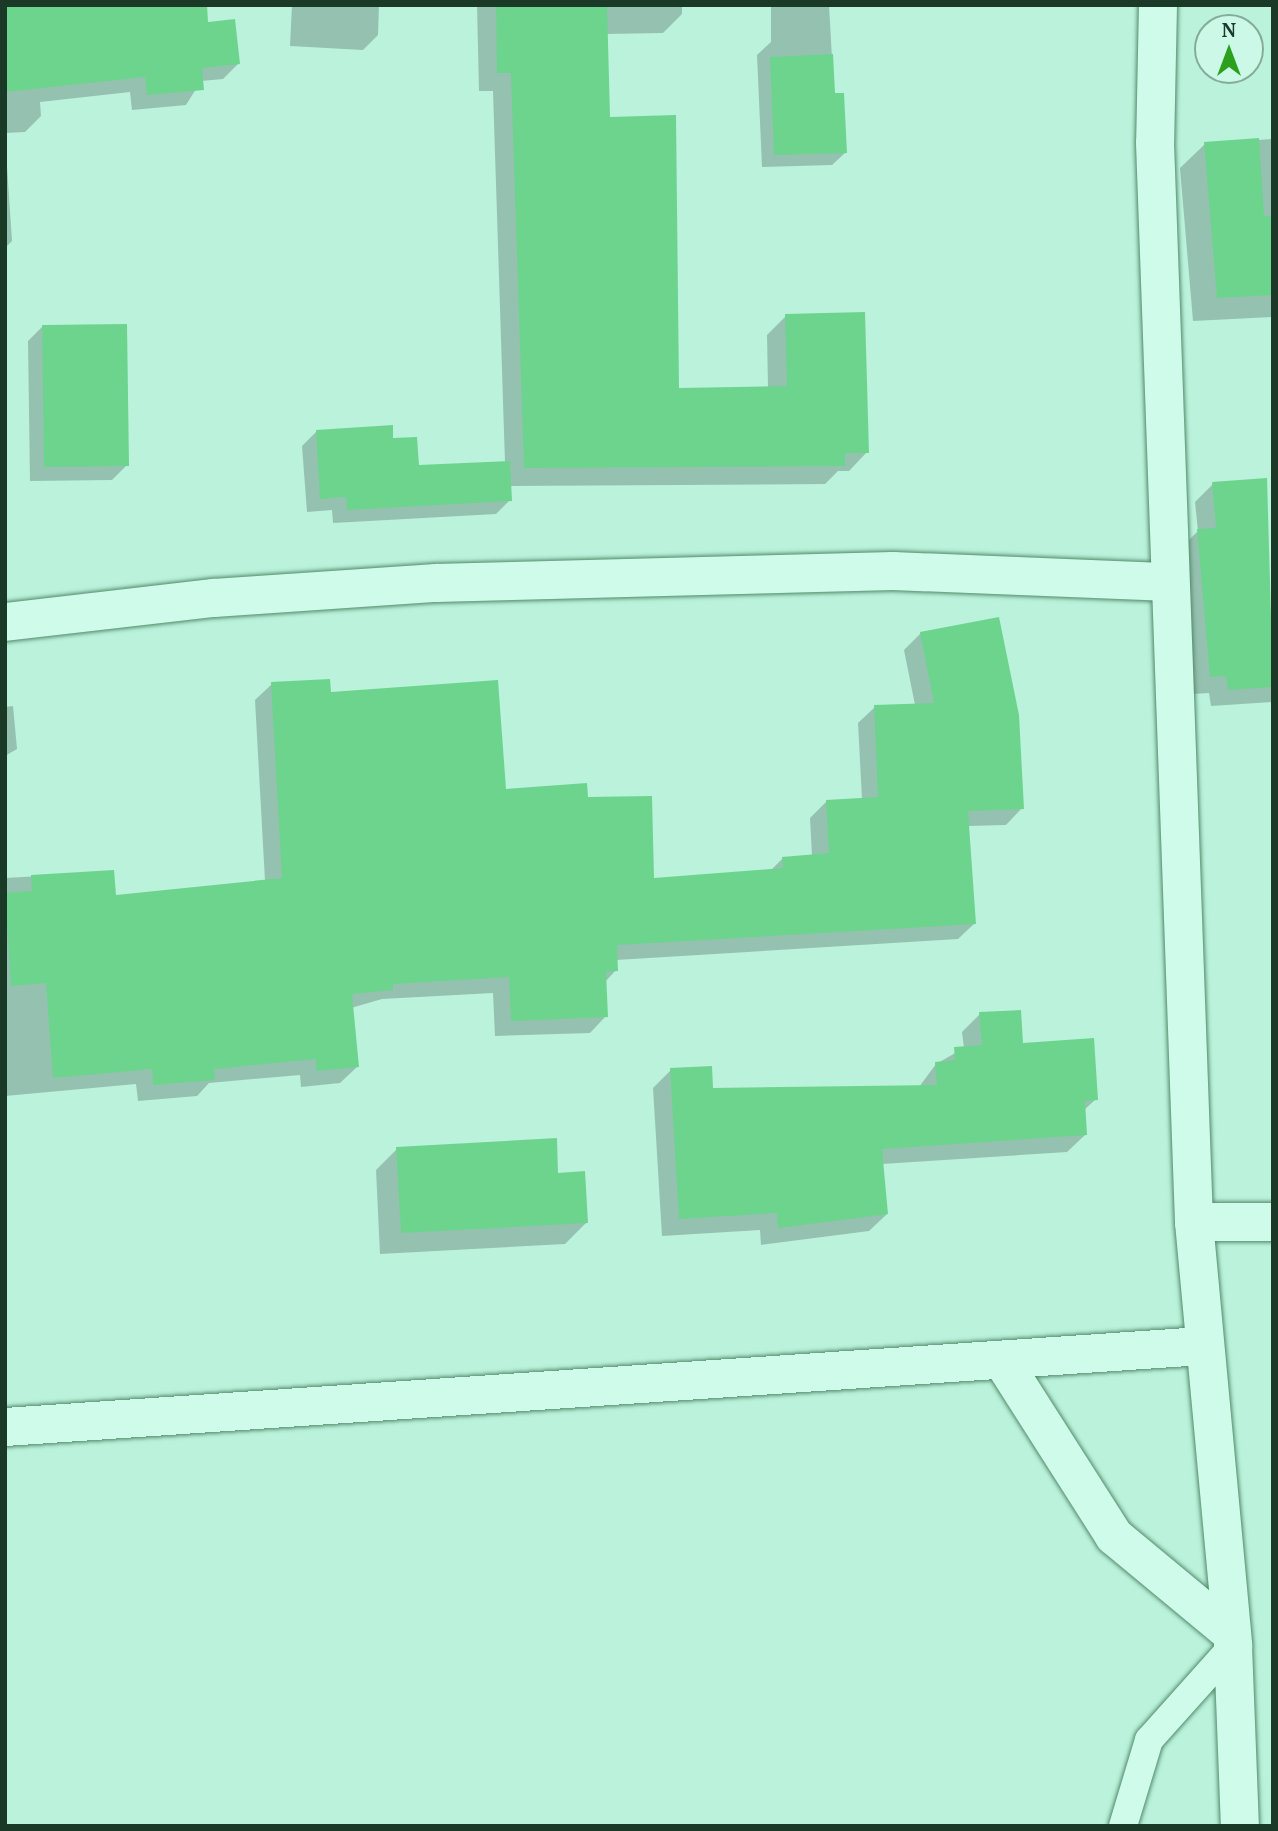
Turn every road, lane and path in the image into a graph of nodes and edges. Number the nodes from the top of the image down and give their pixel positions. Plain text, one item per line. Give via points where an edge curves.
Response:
1 (1158, 5) edge
2 (1170, 582) junction
3 (5, 622) edge
4 (1194, 1222) junction
5 (1273, 1222) edge
6 (1201, 1346) junction
7 (1002, 1360) junction
8 (5, 1427) edge
9 (1232, 1640) junction
10 (1123, 1826) edge
11 (1240, 1826) edge

1 - 2 street via 1155,143
2 - 3 street via 893,571 436,583 214,598
2 - 4 street
4 - 5 street
4 - 6 street
6 - 7 street
6 - 9 street
7 - 8 street
7 - 9 street via 1114,1536
9 - 10 lane via 1149,1740
9 - 11 street

